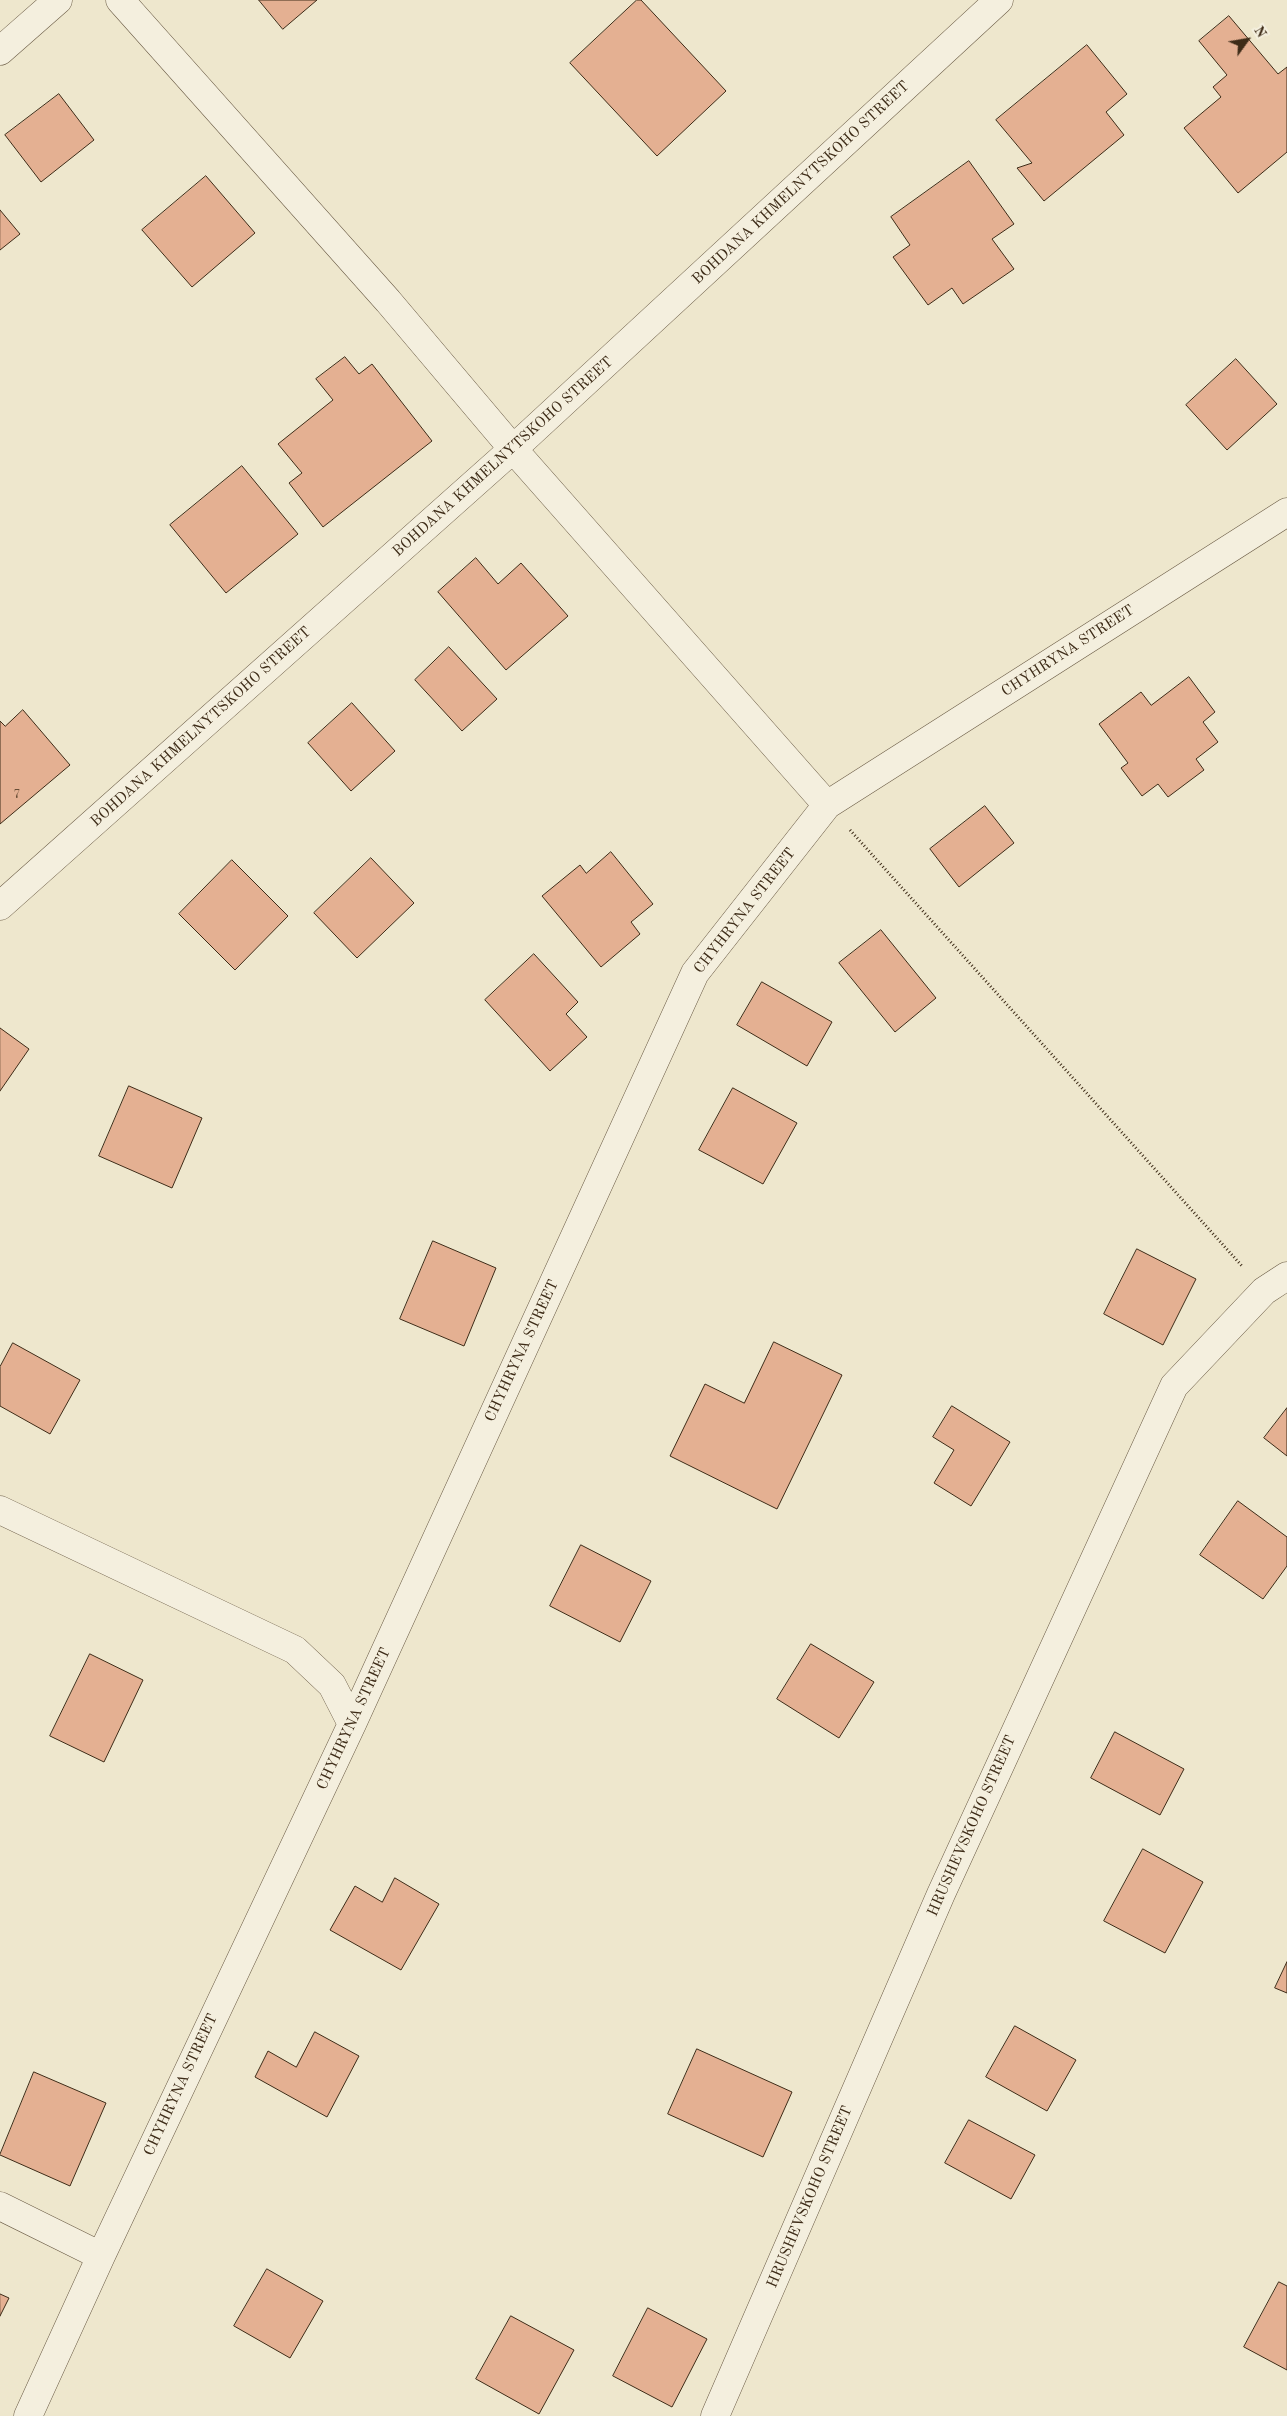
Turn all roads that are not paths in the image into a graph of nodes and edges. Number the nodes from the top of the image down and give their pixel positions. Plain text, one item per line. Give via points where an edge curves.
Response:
1 (58, 0) edge
2 (120, 0) edge
3 (999, 0) edge
4 (0, 50) edge
5 (513, 449) junction
6 (1287, 512) edge
7 (827, 805) junction
8 (0, 906) edge
9 (1287, 1276) edge
10 (0, 1510) edge
11 (352, 1724) junction
12 (0, 2206) edge
13 (101, 2256) junction
14 (28, 2416) edge
15 (715, 2416) edge

1 - 4 street
2 - 5 street via 388,301
3 - 5 street, BOHDANA KHMELNYTSKOHO STREET
5 - 7 street
5 - 8 street, BOHDANA KHMELNYTSKOHO STREET
6 - 7 street, CHYHRYNA STREET
7 - 11 street, CHYHRYNA STREET via 695,973
9 - 15 street, HRUSHEVSKOHO STREET via 1264,1291 1174,1386 941,1894
10 - 11 street via 295,1650 332,1685
11 - 13 street, CHYHRYNA STREET
12 - 13 street
13 - 14 street, CHYHRYNA STREET

